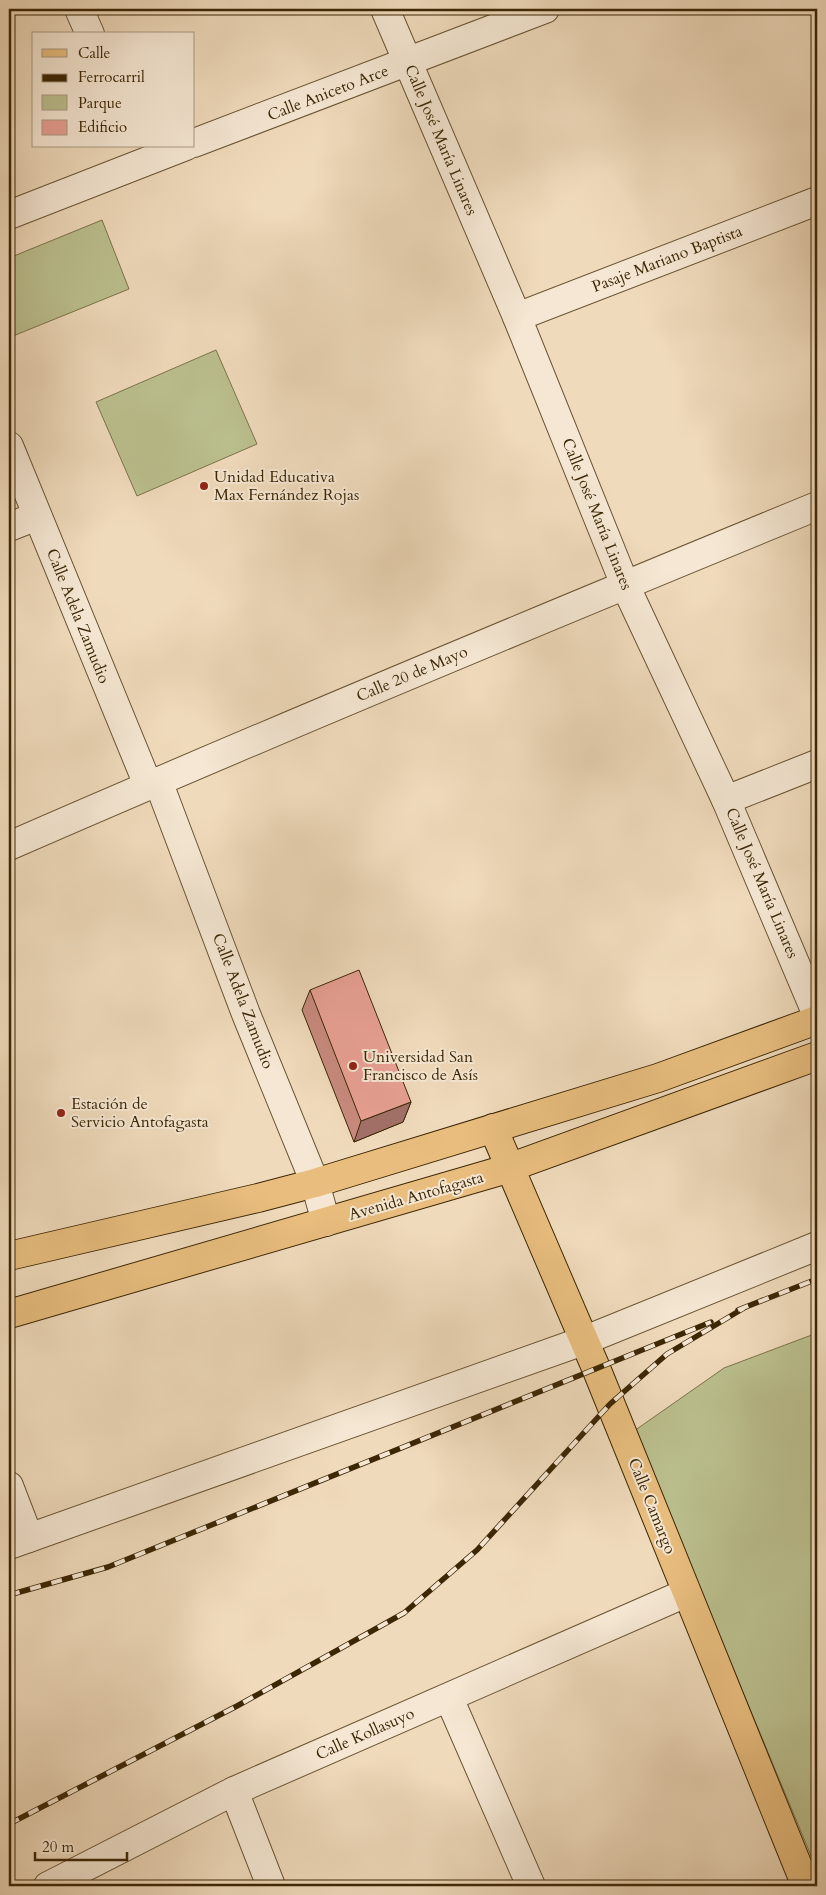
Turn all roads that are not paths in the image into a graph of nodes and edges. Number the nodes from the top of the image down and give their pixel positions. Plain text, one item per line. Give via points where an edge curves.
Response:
1 (79, 9) edge
2 (385, 9) edge
3 (545, 9) edge
4 (89, 32) edge
5 (408, 62) junction
6 (195, 144) edge
7 (175, 148) edge
8 (141, 154) edge
9 (817, 201) edge
10 (9, 214) edge
11 (517, 317) junction
12 (9, 446) edge
13 (817, 506) edge
14 (37, 516) junction
15 (9, 527) edge
16 (626, 584) junction
17 (817, 764) edge
18 (153, 783) junction
19 (726, 800) junction
20 (9, 846) edge
21 (817, 1015) edge
22 (817, 1020) edge
23 (817, 1056) edge
24 (494, 1128) junction
25 (510, 1168) junction
26 (315, 1183) junction
27 (326, 1222) junction
28 (817, 1246) edge
29 (9, 1256) edge
30 (9, 1314) edge
31 (583, 1341) junction
32 (9, 1486) edge
33 (19, 1541) edge
34 (686, 1592) junction
35 (449, 1698) junction
36 (234, 1792) junction
37 (48, 1886) edge
38 (271, 1886) edge
39 (531, 1886) edge
40 (806, 1886) edge

1 - 4 street
2 - 5 street, Calle José María Linares
3 - 5 street, Calle Aniceto Arce
5 - 6 street, Calle Aniceto Arce
5 - 11 street, Calle José María Linares
7 - 8 street
8 - 10 street
9 - 11 street, Pasaje Mariano Baptista
11 - 16 street, Calle José María Linares
12 - 14 street, Calle Adela Zamudio
13 - 16 street, Calle 20 de Mayo
14 - 15 street
14 - 18 street, Calle Adela Zamudio
16 - 18 street, Calle 20 de Mayo
16 - 19 street, Calle José María Linares
17 - 19 street
18 - 20 street, Calle 20 de Mayo
18 - 26 street, Calle Adela Zamudio
19 - 21 street, Calle José María Linares
22 - 24 main road via 658,1078
23 - 25 main road, Avenida Antofagasta
24 - 25 main road, Calle Camargo
24 - 26 main road
25 - 27 main road, Avenida Antofagasta
25 - 31 main road, Calle Camargo
26 - 27 street, Calle Adela Zamudio
26 - 29 main road
27 - 30 main road, Avenida Antofagasta
28 - 31 street
31 - 33 street
31 - 34 main road, Calle Camargo
32 - 33 street
34 - 35 street, Calle Kollasuyo
34 - 40 main road, Calle Camargo
35 - 36 street, Calle Kollasuyo
35 - 39 street
36 - 37 street, Calle Kollasuyo
36 - 38 street

